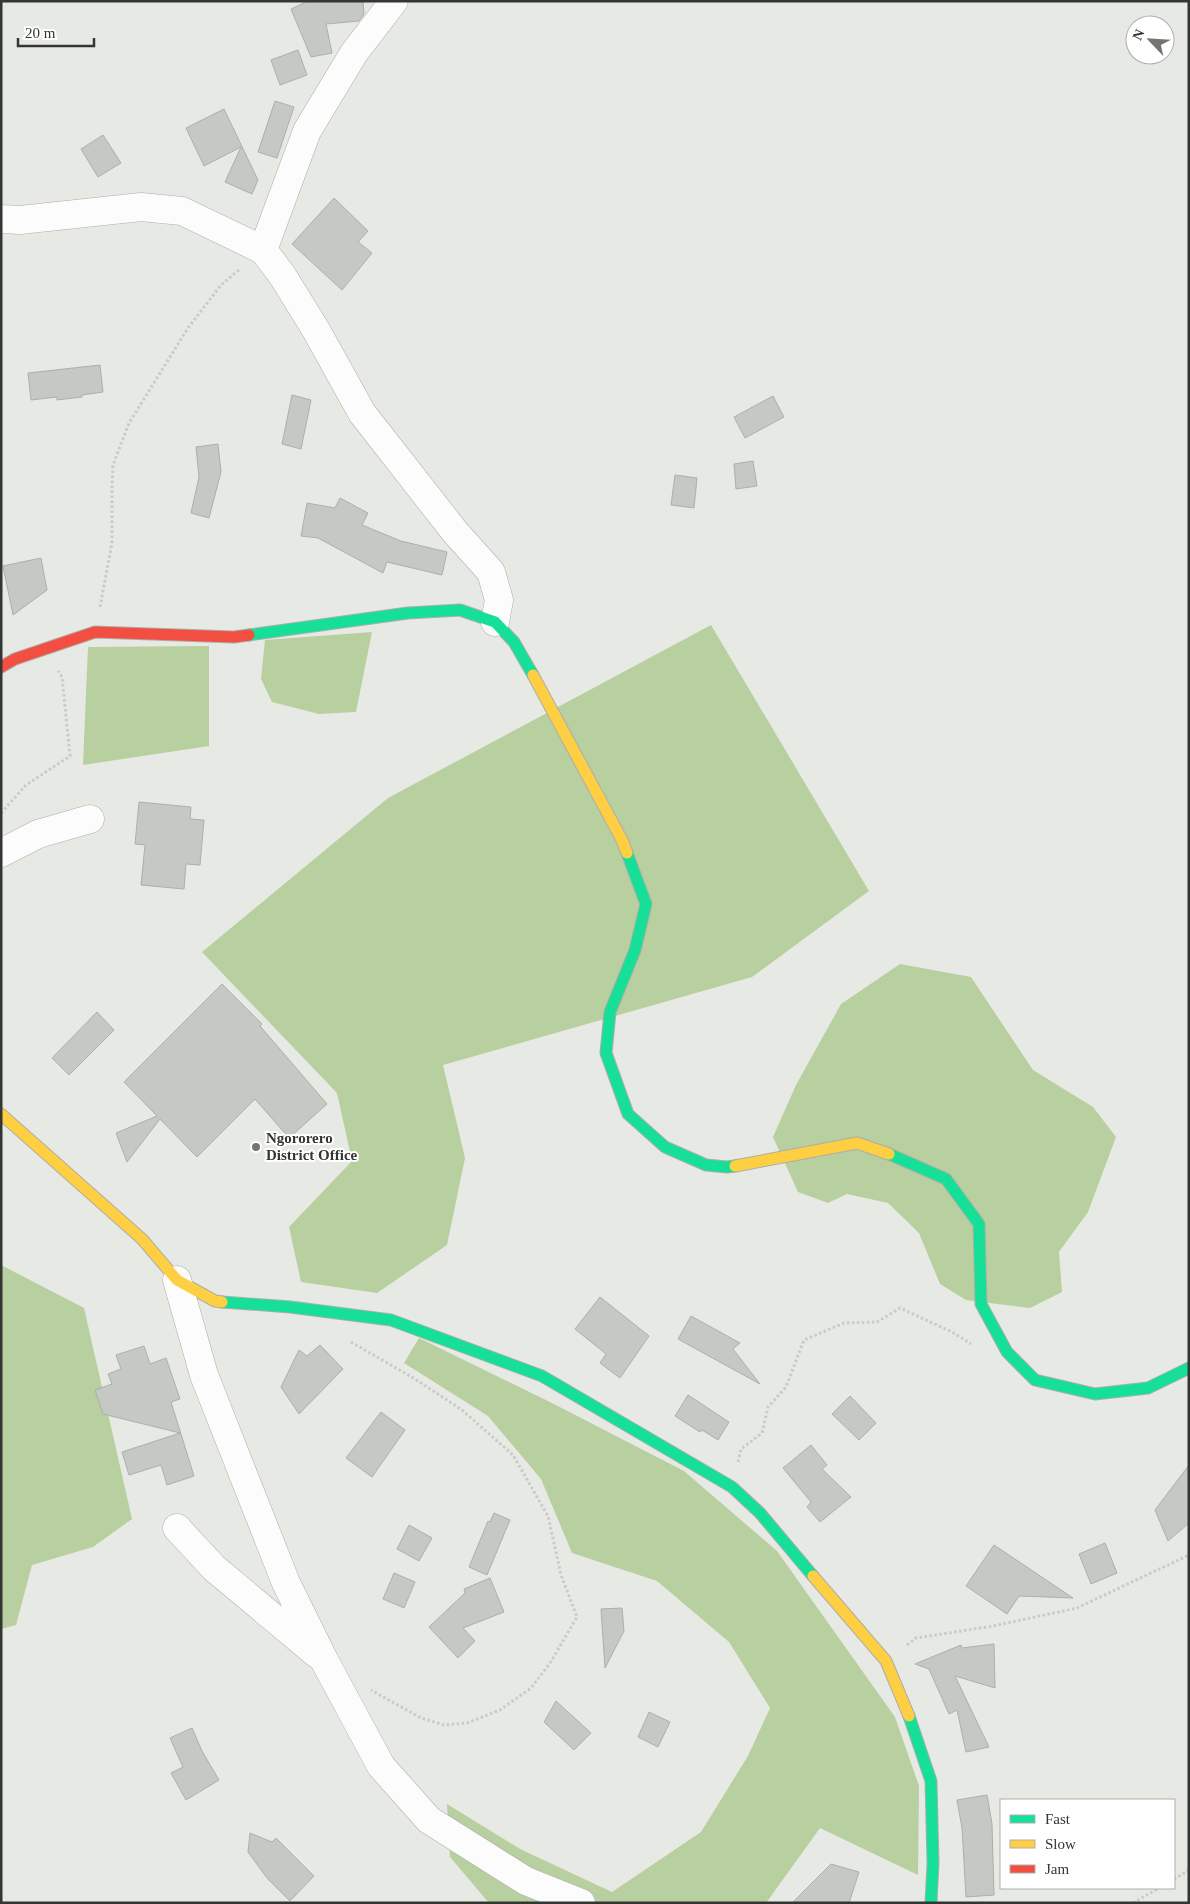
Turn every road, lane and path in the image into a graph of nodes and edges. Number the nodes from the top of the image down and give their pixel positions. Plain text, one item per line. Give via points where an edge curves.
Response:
1 (394, 1) edge
2 (1, 219) edge
3 (263, 250) junction
4 (495, 622) junction
5 (95, 632) junction
6 (45, 648) junction
7 (1, 667) edge
8 (1, 813) edge
9 (90, 819) dead end
10 (1, 853) edge
11 (1, 1114) edge
12 (177, 1280) junction
13 (348, 1341) dead end
14 (974, 1345) dead end
15 (1189, 1368) edge
16 (732, 1486) junction
17 (176, 1528) dead end
18 (1189, 1555) edge
19 (324, 1660) junction
20 (886, 1661) junction
21 (364, 1686) dead end
22 (1189, 1870) edge
23 (1175, 1878) edge
24 (1158, 1889) edge
25 (581, 1903) edge
26 (931, 1903) edge
27 (1133, 1903) edge

1 - 3 street via 354,53 306,131
2 - 3 street via 20,220 141,207 182,211
3 - 4 street via 316,330 362,413 490,572 499,600
3 - 5 path via 220,285 188,328 129,422 113,465 112,543
4 - 5 street via 460,610 408,613 234,637
4 - 15 street via 514,642 547,699 622,840 646,904 635,950 610,1012 606,1053 628,1114 665,1147 706,1165 727,1167 857,1143 896,1156 946,1179 979,1224 982,1304 1007,1352 1035,1380 1095,1394 1148,1388
5 - 6 street
6 - 7 street
6 - 8 path via 62,677 70,756 26,785
9 - 10 street via 38,834
11 - 12 street via 142,1239
12 - 16 street via 215,1300 392,1320 542,1376
12 - 19 street via 204,1375 286,1583
13 - 21 path via 462,1410 513,1455 548,1516 561,1575 577,1617 531,1688 500,1710 467,1723 444,1725 421,1718
14 - 16 path via 900,1308 877,1322 844,1323 804,1340 786,1387 768,1407 762,1433 741,1449
16 - 20 street via 760,1513
17 - 19 street via 214,1568
18 - 20 path via 1077,1608 916,1638
19 - 25 street via 381,1766 429,1820 526,1880
20 - 26 street via 909,1715 931,1781
22 - 23 path
24 - 27 path

